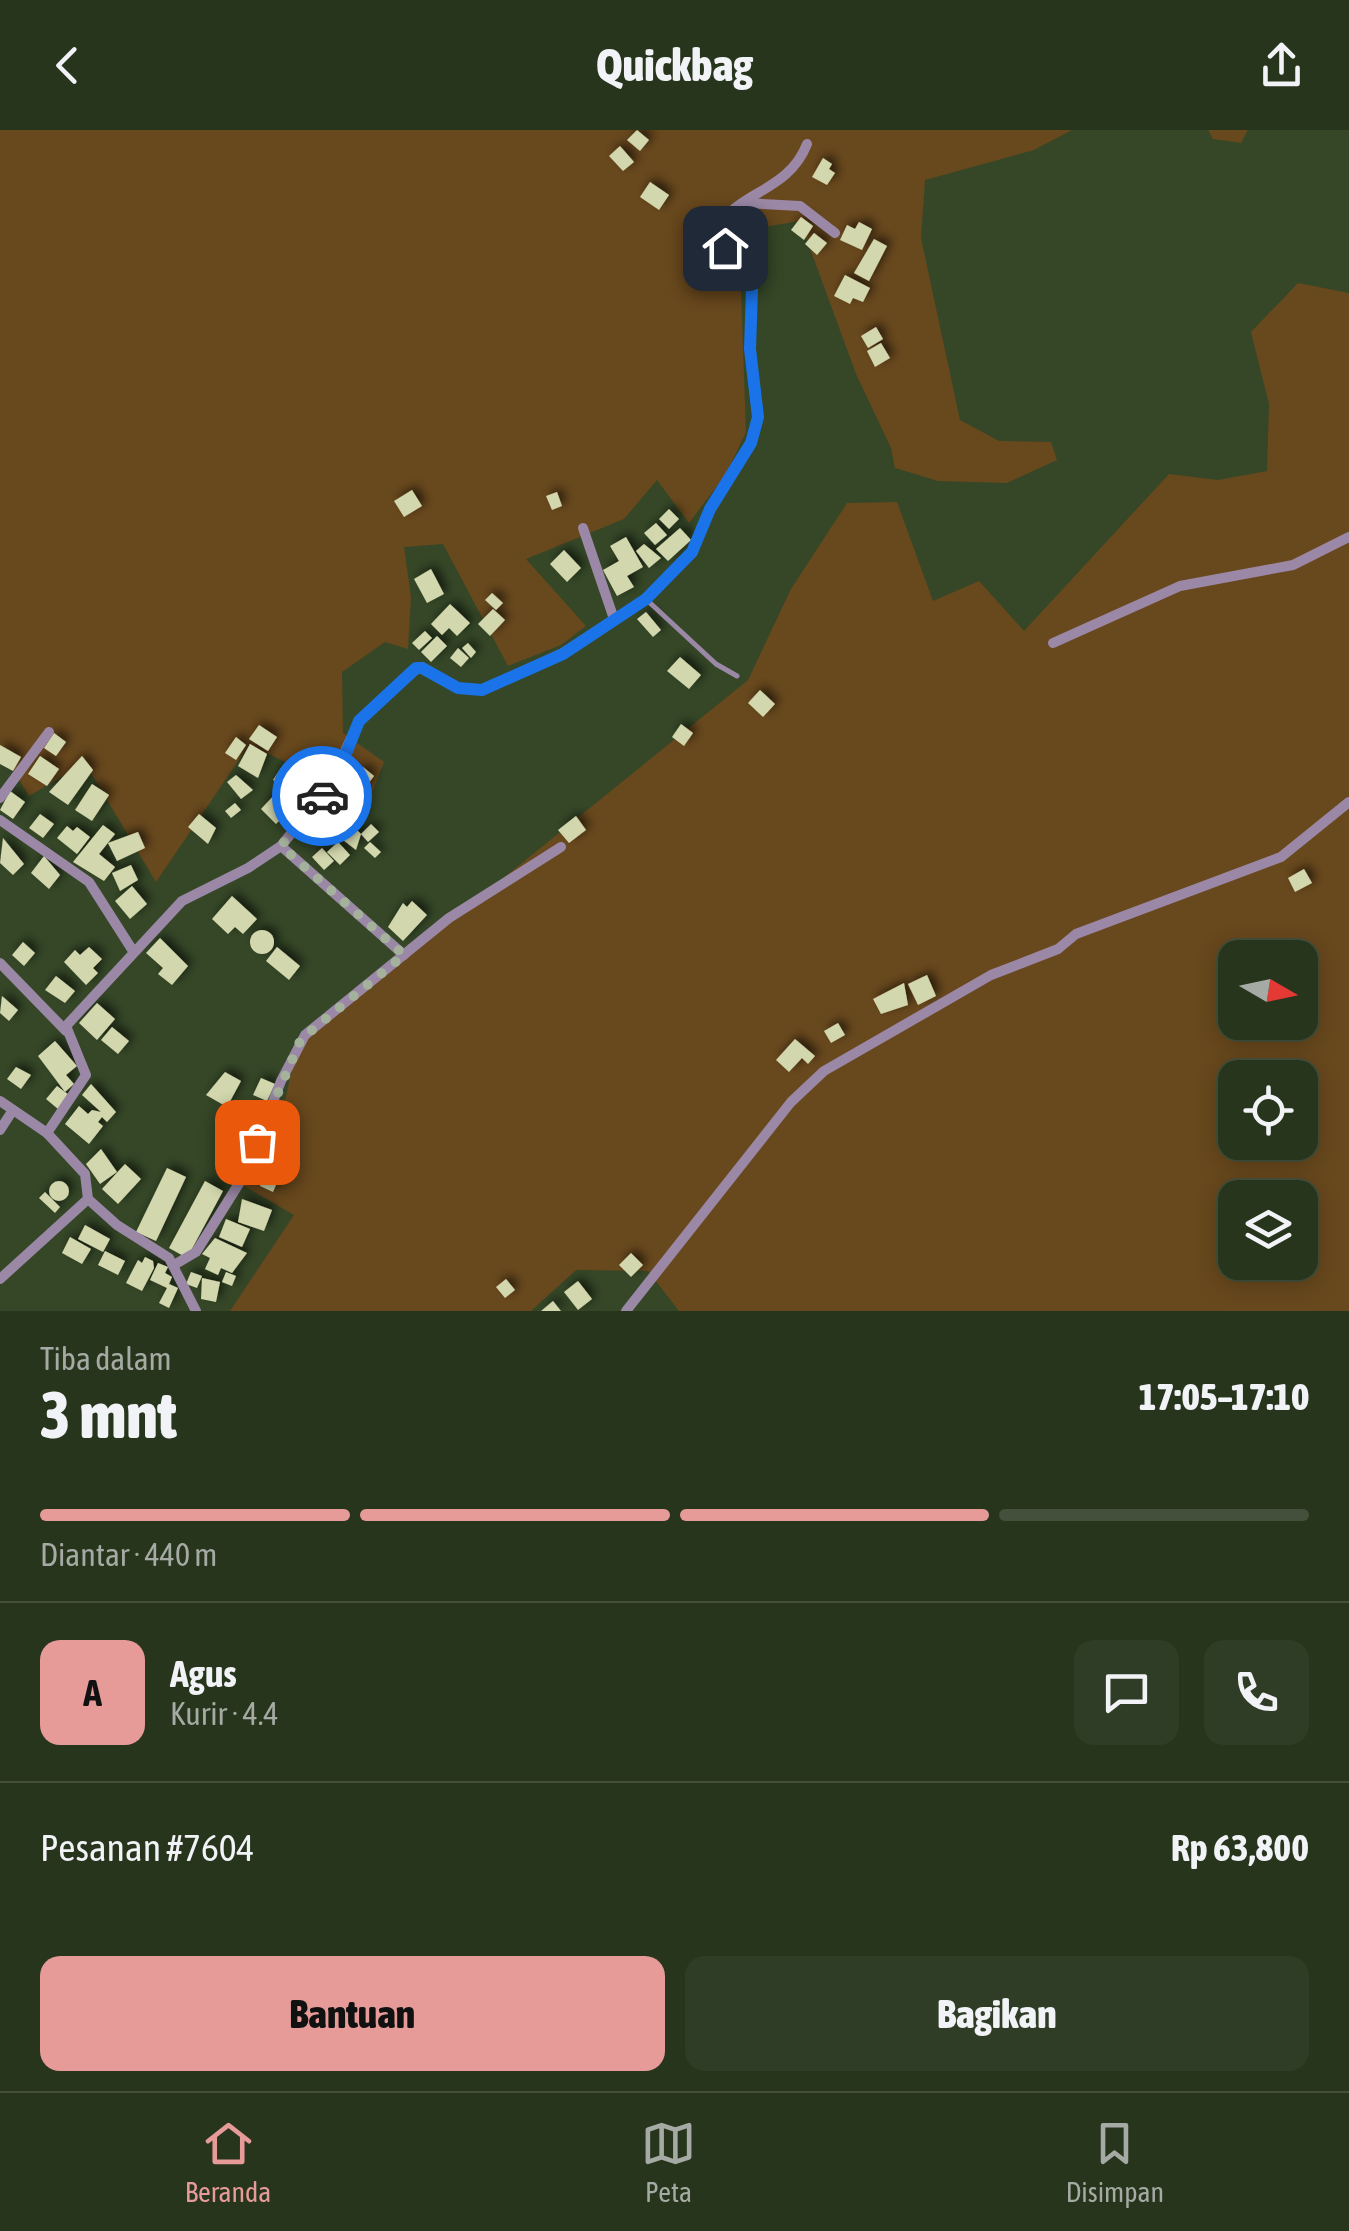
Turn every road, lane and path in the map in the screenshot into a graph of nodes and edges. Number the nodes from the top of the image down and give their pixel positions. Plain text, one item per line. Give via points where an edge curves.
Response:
1 (807, 144) dead end
2 (745, 203) junction
3 (834, 233) dead end
4 (583, 528) dead end
5 (1349, 537) edge
6 (646, 599) junction
7 (614, 620) junction
8 (1053, 643) dead end
9 (738, 676) dead end
10 (49, 732) dead end
11 (0, 798) edge
12 (1349, 802) edge
13 (0, 820) edge
14 (281, 846) junction
15 (561, 847) dead end
16 (133, 951) junction
17 (404, 955) junction
18 (0, 963) edge
19 (66, 1031) junction
20 (0, 1101) edge
21 (14, 1110) junction
22 (0, 1130) edge
23 (47, 1133) junction
24 (88, 1199) junction
25 (174, 1264) junction
26 (0, 1279) edge
27 (196, 1311) edge
28 (626, 1311) edge

1 - 2 street via 786,178
2 - 3 street via 800,206
2 - 6 street via 717,230 752,289 756,430 692,552
4 - 7 street
5 - 8 street via 1293,565 1180,586
6 - 7 street
6 - 9 lane
7 - 14 street via 563,654 482,690 458,688 416,668 359,721 328,788
10 - 11 street
12 - 28 street via 1280,857 1076,934 824,1071 791,1102
13 - 16 street via 90,882
14 - 16 street via 182,901
14 - 17 street
15 - 17 street via 448,918
16 - 19 street via 67,1021
17 - 25 street via 301,1039 245,1174 196,1252
18 - 19 street
19 - 23 street via 86,1075
20 - 21 street
21 - 22 street
21 - 23 street
23 - 24 street via 85,1174
24 - 25 street
24 - 26 street
25 - 27 street

